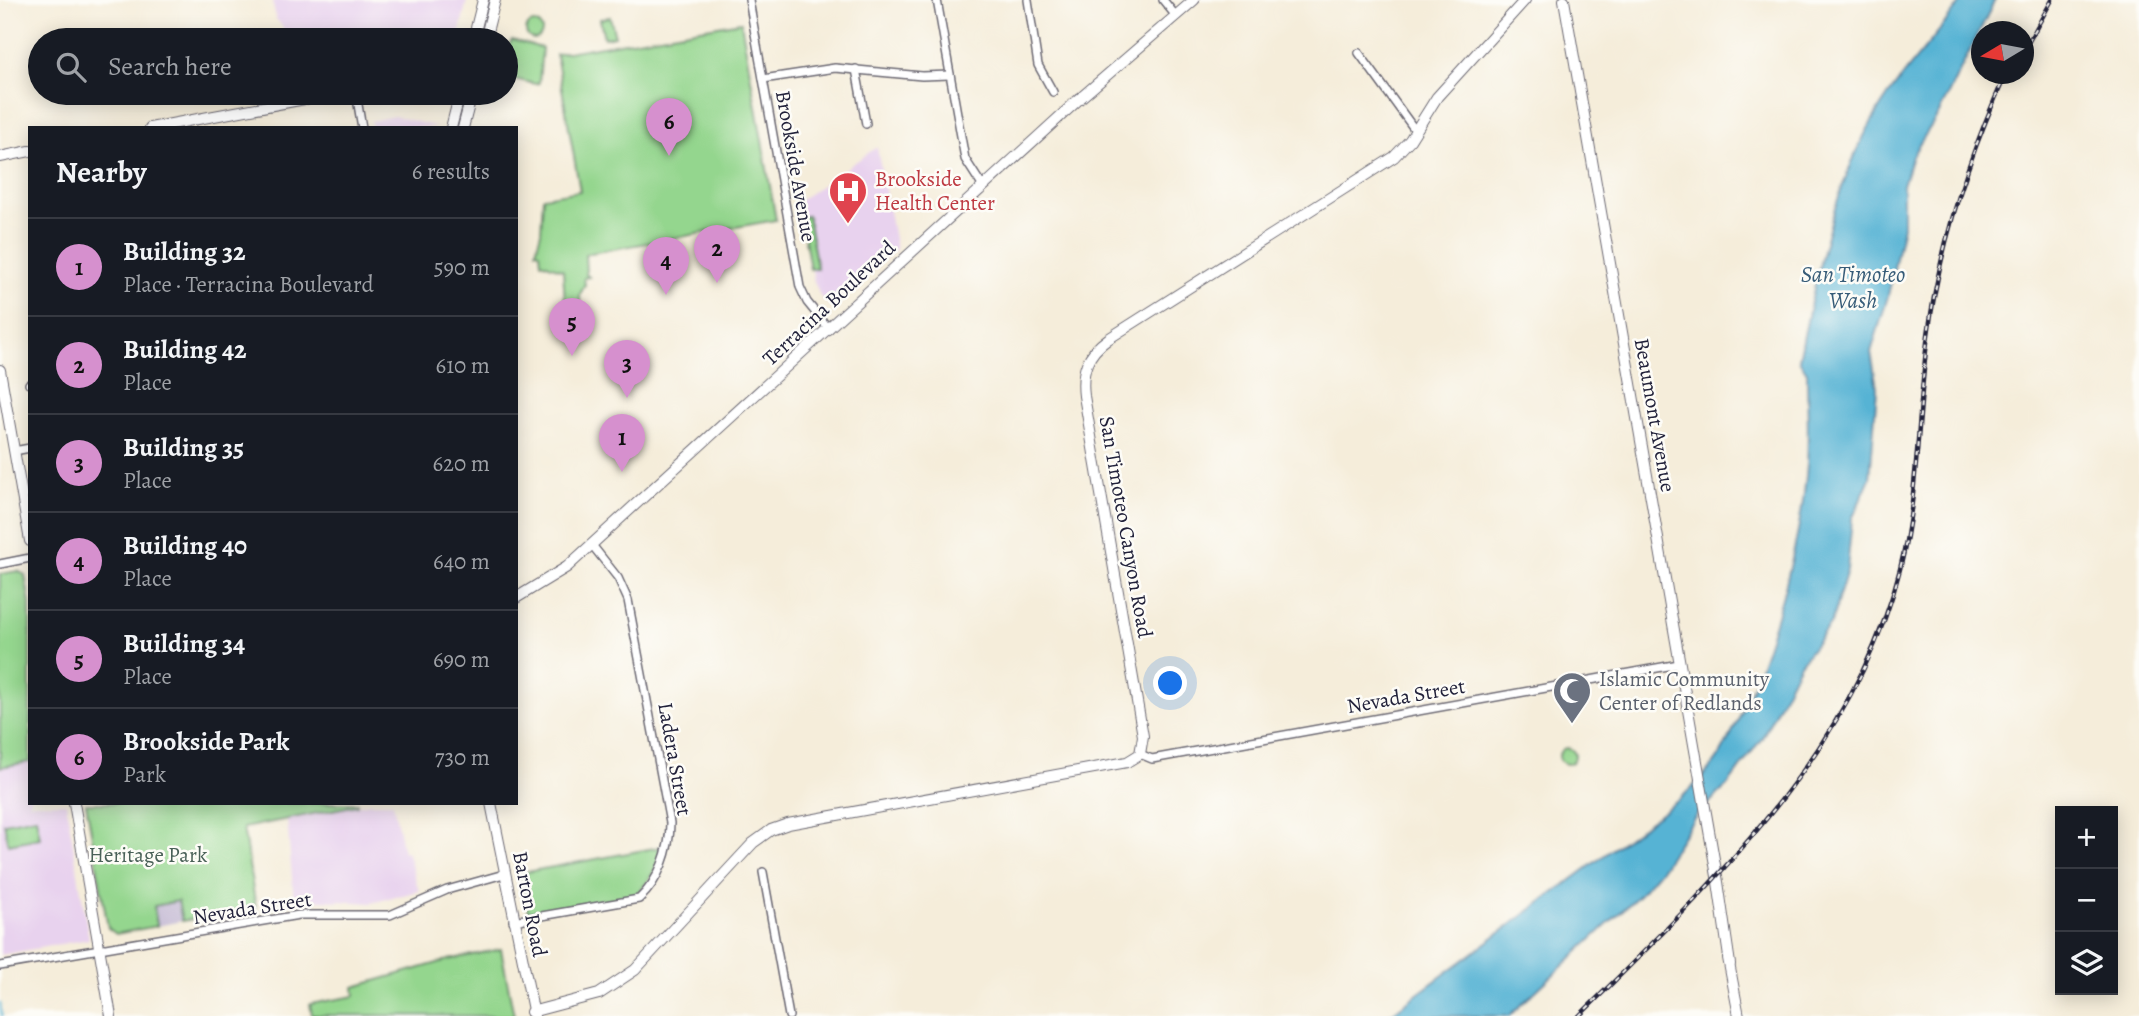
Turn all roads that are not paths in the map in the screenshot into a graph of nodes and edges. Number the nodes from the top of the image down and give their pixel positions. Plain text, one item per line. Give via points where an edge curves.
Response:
1 (483, 0) edge
2 (495, 0) edge
3 (752, 0) edge
4 (937, 0) edge
5 (1028, 0) edge
6 (1163, 0) edge
7 (1194, 0) edge
8 (1525, 0) edge
9 (1564, 0) edge
10 (1176, 16) junction
11 (476, 28) edge
12 (488, 28) edge
13 (1359, 52) dead end
14 (856, 69) junction
15 (950, 75) junction
16 (763, 79) junction
17 (1054, 92) dead end
18 (273, 105) edge
19 (358, 105) edge
20 (457, 105) edge
21 (469, 105) edge
22 (866, 124) dead end
23 (160, 126) edge
24 (362, 126) edge
25 (452, 126) edge
26 (464, 126) edge
27 (1415, 130) junction
28 (28, 151) edge
29 (0, 157) edge
30 (983, 187) junction
31 (829, 329) junction
32 (0, 370) edge
33 (28, 448) edge
34 (14, 451) junction
35 (28, 530) edge
36 (592, 545) junction
37 (28, 558) edge
38 (0, 564) edge
39 (518, 597) edge
40 (1679, 664) junction
41 (1140, 754) junction
42 (74, 805) edge
43 (491, 805) edge
44 (763, 872) dead end
45 (504, 874) junction
46 (513, 920) junction
47 (100, 951) junction
48 (0, 966) edge
49 (532, 1015) edge
50 (111, 1016) edge
51 (789, 1016) edge
52 (1738, 1016) edge

1 - 11 main road
2 - 12 main road
3 - 16 street, Brookside Avenue
4 - 15 street
5 - 17 street via 1038,65
6 - 10 street
7 - 10 main road, Terracina Boulevard
8 - 27 main road, San Timoteo Canyon Road via 1437,97
9 - 40 main road, Beaumont Avenue
10 - 30 main road, Terracina Boulevard
13 - 27 street
14 - 15 street
14 - 16 street via 812,69
14 - 22 street
15 - 30 street via 965,159
16 - 31 street, Brookside Avenue via 800,287
18 - 23 main road
19 - 24 street
20 - 25 main road
21 - 26 main road
27 - 41 main road, San Timoteo Canyon Road via 1394,157 1108,339 1086,361 1084,396 1143,736
28 - 29 main road
30 - 31 main road, Terracina Boulevard
31 - 36 main road, Terracina Boulevard
32 - 34 main road
33 - 34 street
34 - 35 main road
36 - 39 main road, Terracina Boulevard via 548,581
36 - 46 street, Ladera Street via 618,578 628,600 670,823 669,841 655,879 639,899
37 - 38 street
40 - 41 street, Nevada Street via 1152,759
40 - 52 main road, Beaumont Avenue
41 - 49 main road via 1127,762 771,830 753,843 635,970 599,994
42 - 47 main road
43 - 45 main road, Barton Road
44 - 51 street
45 - 46 main road, Barton Road
45 - 47 street, Nevada Street via 447,890 390,915 299,915
46 - 49 main road, Barton Road
47 - 48 street, Nevada Street
47 - 50 main road

